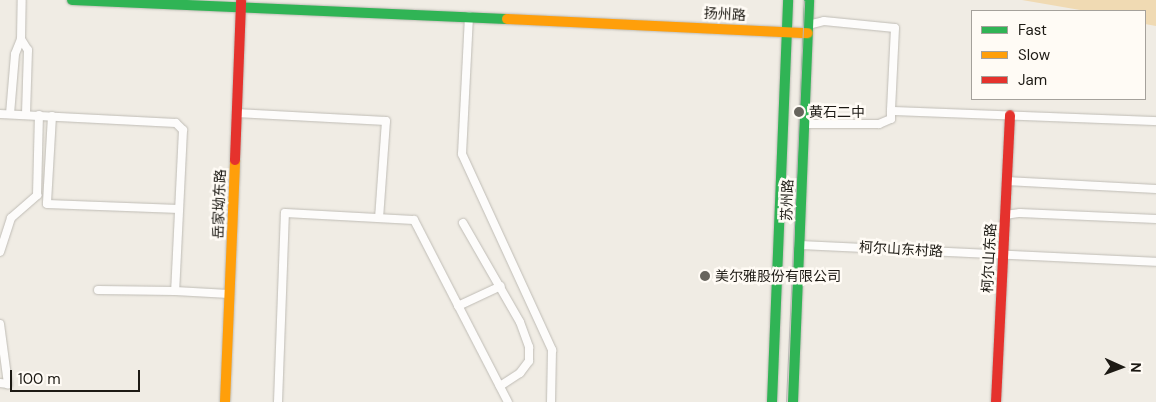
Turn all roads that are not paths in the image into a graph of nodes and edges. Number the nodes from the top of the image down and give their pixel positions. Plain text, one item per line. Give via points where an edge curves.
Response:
1 (22, 0) edge
2 (72, 0) edge
3 (788, 0) edge
4 (809, 0) edge
5 (241, 3) edge
6 (469, 16) junction
7 (808, 29) junction
8 (786, 32) junction
9 (21, 39) junction
10 (891, 111) junction
11 (236, 113) junction
12 (0, 114) edge
13 (10, 114) junction
14 (26, 115) junction
15 (39, 115) junction
16 (1010, 115) junction
17 (52, 116) junction
18 (1156, 121) edge
19 (804, 124) junction
20 (1006, 181) junction
21 (1156, 189) edge
22 (47, 204) junction
23 (28, 206) junction
24 (179, 209) junction
25 (1004, 215) junction
26 (379, 218) junction
27 (1156, 218) edge
28 (463, 223) dead end
29 (799, 245) junction
30 (0, 252) edge
31 (1002, 254) junction
32 (1156, 262) edge
33 (501, 286) junction
34 (98, 290) dead end
35 (175, 291) junction
36 (229, 294) junction
37 (458, 306) junction
38 (0, 324) edge
39 (0, 383) edge
40 (500, 386) junction
41 (225, 402) edge
42 (278, 402) edge
43 (508, 402) edge
44 (551, 402) edge
45 (772, 402) edge
46 (793, 402) edge
47 (996, 402) edge

1 - 9 street
2 - 5 main road, 扬州路
3 - 8 main road, 苏州路
4 - 7 main road, 苏州路
5 - 6 main road, 扬州路
5 - 11 main road, 岳家坳东路
6 - 8 main road, 扬州路
6 - 44 street via 462,154 552,350
7 - 8 main road, 扬州路
7 - 10 street via 824,21 895,28
7 - 19 main road, 苏州路
8 - 45 main road, 苏州路
9 - 13 street via 15,54
9 - 14 street via 28,50
10 - 16 street
10 - 19 street via 891,119 879,124
11 - 26 street via 386,121
11 - 36 main road, 岳家坳东路
12 - 13 street
13 - 14 street
14 - 15 street
15 - 17 street
15 - 23 street via 37,195
16 - 18 street
16 - 20 main road, 柯尔山东路
17 - 22 street
17 - 24 street via 176,123 182,130
19 - 29 main road, 苏州路
20 - 21 street
20 - 25 main road, 柯尔山东路
22 - 23 street
22 - 24 street
23 - 30 street via 11,218
24 - 35 street
25 - 27 street via 1020,212
25 - 31 main road, 柯尔山东路
26 - 37 street via 414,220
26 - 42 street via 285,213
28 - 33 street
29 - 31 street, 柯尔山东村路
29 - 46 main road, 苏州路
31 - 32 street, 柯尔山东村路
31 - 47 main road, 柯尔山东路
33 - 37 street
33 - 40 street via 520,322 529,347 529,361
34 - 35 street
35 - 36 street
36 - 41 main road, 岳家坳东路
37 - 40 street
38 - 39 street via 8,384
40 - 43 street

